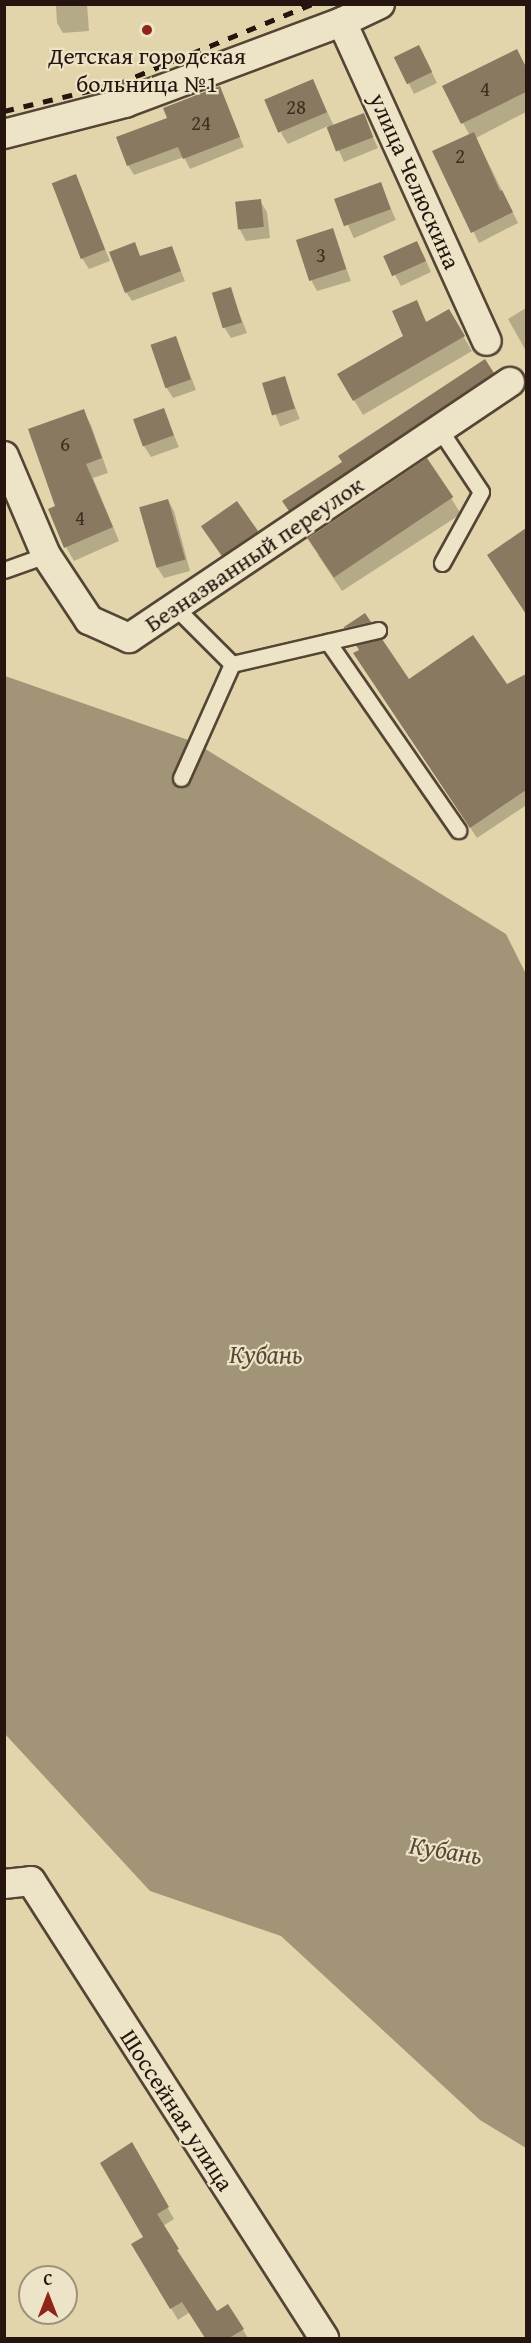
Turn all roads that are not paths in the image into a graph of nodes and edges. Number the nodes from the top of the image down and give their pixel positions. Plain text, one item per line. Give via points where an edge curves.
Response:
1 (380, 4) edge
2 (342, 22) junction
3 (4, 134) edge
4 (488, 341) dead end
5 (510, 382) dead end
6 (440, 430) junction
7 (4, 456) edge
8 (46, 555) junction
9 (442, 563) dead end
10 (4, 570) edge
11 (175, 607) junction
12 (378, 630) dead end
13 (328, 642) junction
14 (232, 664) junction
15 (181, 778) dead end
16 (458, 830) dead end
17 (18, 1882) edge
18 (324, 2338) edge

1 - 2 street
2 - 3 street via 124,103
2 - 4 street, улица Челюскина
5 - 6 street, Безназванный переулок
6 - 9 lane via 481,492
6 - 11 street, Безназванный переулок
7 - 8 street, Безназванный переулок
8 - 10 lane
8 - 11 street, Безназванный переулок via 89,620 129,638
11 - 14 lane
12 - 13 lane
13 - 14 lane
13 - 16 lane
14 - 15 lane
17 - 18 street, Шоссейная улица

